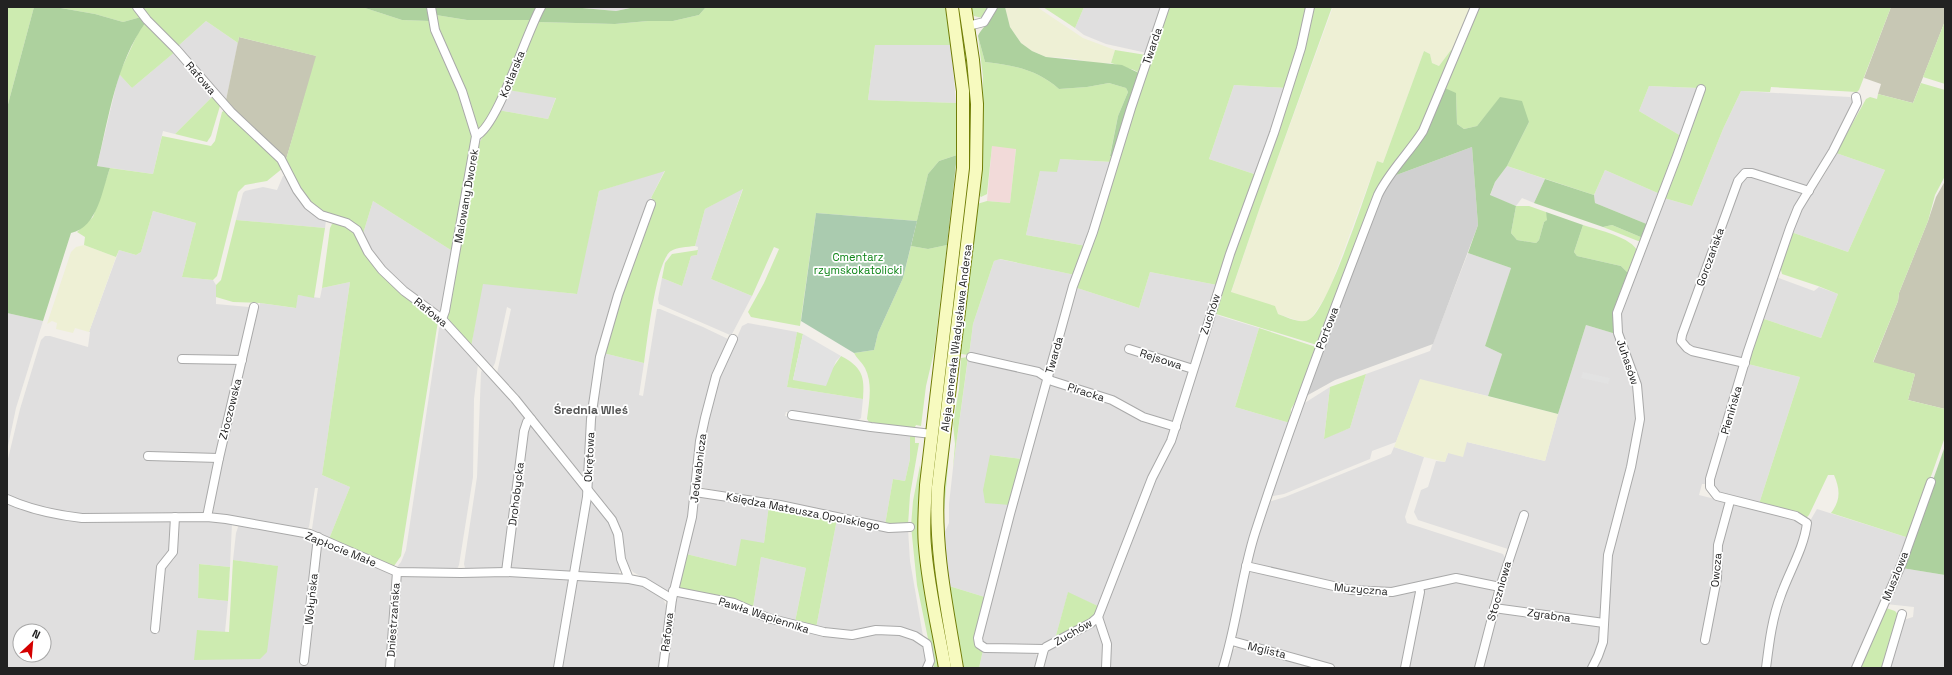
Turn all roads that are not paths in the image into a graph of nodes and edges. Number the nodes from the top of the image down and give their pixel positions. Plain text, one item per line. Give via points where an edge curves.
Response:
1 (137, 7) edge
2 (431, 7) edge
3 (541, 7) edge
4 (952, 7) edge
5 (965, 7) edge
6 (993, 7) edge
7 (1165, 7) edge
8 (1310, 7) edge
9 (1475, 7) edge
10 (968, 26) junction
11 (1701, 89) dead end
12 (1856, 97) dead end
13 (476, 136) junction
14 (1809, 191) junction
15 (651, 204) dead end
16 (254, 307) dead end
17 (442, 319) junction
18 (733, 339) dead end
19 (1129, 349) dead end
20 (971, 357) dead end
21 (182, 359) dead end
22 (242, 360) junction
23 (1745, 363) junction
24 (1193, 369) junction
25 (1047, 377) junction
26 (792, 415) dead end
27 (531, 418) junction
28 (1176, 427) junction
29 (932, 434) junction
30 (148, 456) dead end
31 (218, 458) junction
32 (1931, 482) dead end
33 (588, 488) junction
34 (695, 492) junction
35 (7, 499) edge
36 (1730, 501) junction
37 (1524, 515) dead end
38 (175, 517) junction
39 (207, 517) junction
40 (910, 527) dead end
41 (318, 537) junction
42 (1246, 566) junction
43 (397, 572) junction
44 (506, 572) junction
45 (574, 577) junction
46 (629, 579) junction
47 (1419, 587) junction
48 (1500, 587) junction
49 (672, 595) junction
50 (1494, 608) junction
51 (1902, 614) dead end
52 (1098, 616) junction
53 (1604, 623) junction
54 (155, 629) dead end
55 (1705, 640) dead end
56 (1232, 641) junction
57 (1044, 649) junction
58 (304, 662) dead end
59 (1327, 667) edge
60 (390, 668) edge
61 (558, 668) edge
62 (663, 668) edge
63 (927, 668) edge
64 (945, 668) edge
65 (957, 668) edge
66 (1039, 668) edge
67 (1106, 668) edge
68 (1224, 668) edge
69 (1405, 668) edge
70 (1478, 668) edge
71 (1592, 668) edge
72 (1766, 668) edge
73 (1856, 668) edge
74 (1886, 668) edge

1 - 17 street, Rafowa via 231,112 281,159 308,205 321,215 353,226 382,270 404,291
2 - 13 street, Malowany Dworek via 435,30 462,91
3 - 13 street, Kotlarska via 500,103 486,128
4 - 29 main road, Aleja generała Władysława Andersa via 963,91 963,168
5 - 10 main road, Aleja generała Władysława Andersa
6 - 10 street via 984,22
7 - 25 street, Twarda via 1093,232 1073,286
8 - 24 street, Zuchów via 1301,48 1274,133 1230,254
9 - 42 street, Portowa via 1423,131 1378,195 1290,426
10 - 65 main road, Aleja generała Władysława Andersa via 977,104 976,169 936,517 941,576
11 - 53 street, Juhasów via 1617,313 1618,333 1637,385 1640,419 1631,468 1608,555
12 - 14 street, Pienińska via 1858,103
13 - 17 street, Malowany Dworek
14 - 23 street, Pienińska via 1798,208 1790,228
14 - 23 street, Gorczańska via 1746,173 1738,181 1723,221 1681,342 1692,351
15 - 33 street, Okrętowa via 618,295 600,357 593,397
16 - 22 street, Złoczowska
17 - 27 street, Rafowa
18 - 34 street, Jedwabnicza via 716,376 707,409 700,441
19 - 24 street, Rejsowa
20 - 25 street, Piracka via 1038,372
21 - 22 street
22 - 31 street, Złoczowska
23 - 36 street, Pienińska via 1710,484 1714,494
24 - 28 street, Zuchów
25 - 28 street, Piracka via 1052,381 1112,400 1143,417
25 - 57 street, Twarda via 978,638 979,644 985,648
26 - 29 street
27 - 33 street, Rafowa
27 - 44 street, Drohobycka via 524,431
28 - 52 street, Zuchów via 1152,478
29 - 64 main road, Aleja generała Władysława Andersa via 926,485 925,546
30 - 31 street
31 - 39 street, Złoczowska
32 - 73 street, Muszlowa via 1902,563
33 - 45 street, Okrętowa
33 - 46 street, Rafowa via 616,527 621,559
34 - 40 street, Księdza Mateusza Opolskiego via 780,505 889,528
34 - 49 street, Jedwabnicza via 692,516
35 - 38 street, Zapłocie Małe via 51,513 82,518
36 - 55 street, Owcza via 1718,545 1717,578
36 - 72 street, Pienińska via 1796,516 1807,523 1778,602
37 - 48 street, Stoczniowa
38 - 39 street, Zapłocie Małe
38 - 54 street via 173,552 161,567
39 - 41 street, Zapłocie Małe
41 - 43 street, Zapłocie Małe
41 - 58 street, Wołyńska
42 - 47 street, Muzyczna via 1351,590 1392,592
42 - 56 street, Portowa
43 - 44 street, Zapłocie Małe
43 - 60 street, Dniestrzańska
44 - 45 street, Zapłocie Małe
45 - 46 street, Zapłocie Małe
45 - 61 street, Okrętowa
46 - 49 street, Rafowa via 644,582
47 - 48 street, Muzyczna via 1456,578
47 - 69 street
48 - 50 street, Stoczniowa
49 - 62 street, Rafowa
49 - 63 street, Pawła Wapiennika via 734,603 768,618 824,632 852,635 876,630 908,632 924,641 930,651
50 - 53 street, Zgrabna
50 - 70 street, Stoczniowa
51 - 74 street
52 - 57 street, Zuchów
52 - 67 street, Zuchów via 1107,644
53 - 71 street, Juhasów via 1602,648
56 - 59 street, Mglista
56 - 68 street, Portowa
57 - 66 street, Zuchów

